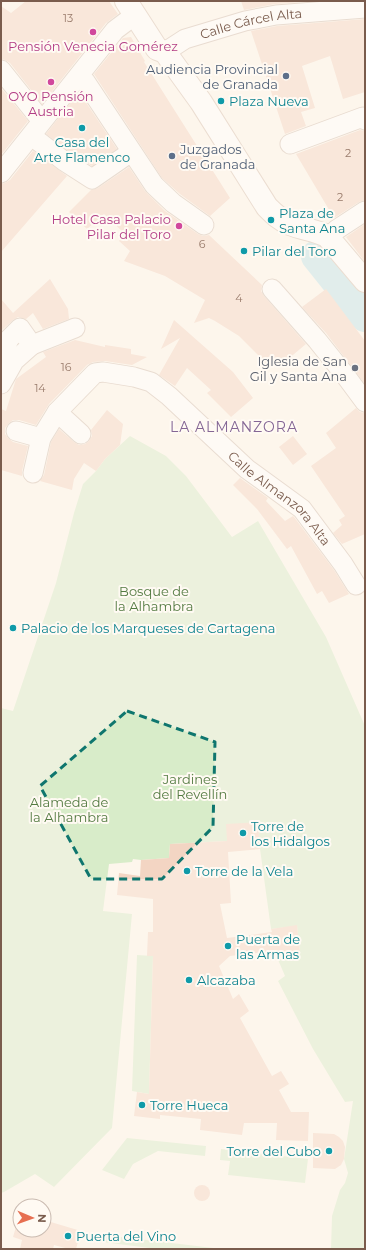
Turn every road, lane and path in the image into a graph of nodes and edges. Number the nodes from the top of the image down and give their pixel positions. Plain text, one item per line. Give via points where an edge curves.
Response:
1 (134, 6) edge
2 (365, 8) edge
3 (165, 52) junction
4 (1, 70) edge
5 (85, 81) dead end
6 (37, 115) dead end
7 (364, 118) edge
8 (38, 141) dead end
9 (290, 144) dead end
10 (131, 152) junction
11 (1, 174) edge
12 (365, 211) edge
13 (204, 224) dead end
14 (332, 233) junction
15 (365, 281) edge
16 (272, 288) dead end
17 (75, 328) dead end
18 (32, 345) junction
19 (1, 360) edge
20 (1, 384) edge
21 (365, 402) edge
22 (57, 412) junction
23 (16, 431) dead end
24 (81, 434) dead end
25 (41, 438) junction
26 (33, 473) dead end
27 (356, 585) dead end

1 - 3 street via 157,49
1 - 11 street
2 - 3 street, Calle Cárcel Alta via 276,15 245,21 185,40
3 - 14 street via 201,102 266,208 289,224
4 - 6 street
5 - 10 street
7 - 9 street
8 - 10 street via 92,180
10 - 13 street via 154,185 173,203
12 - 14 street
14 - 15 street
16 - 21 street
17 - 18 street
18 - 19 street via 20,328 8,339
18 - 20 street via 14,361
22 - 24 street
22 - 25 street, Calle Almanzora Alta
22 - 27 street, Calle Almanzora Alta via 95,373 103,372 151,382 247,470 302,509
23 - 25 street
25 - 26 street, Calle Almanzora Alta

